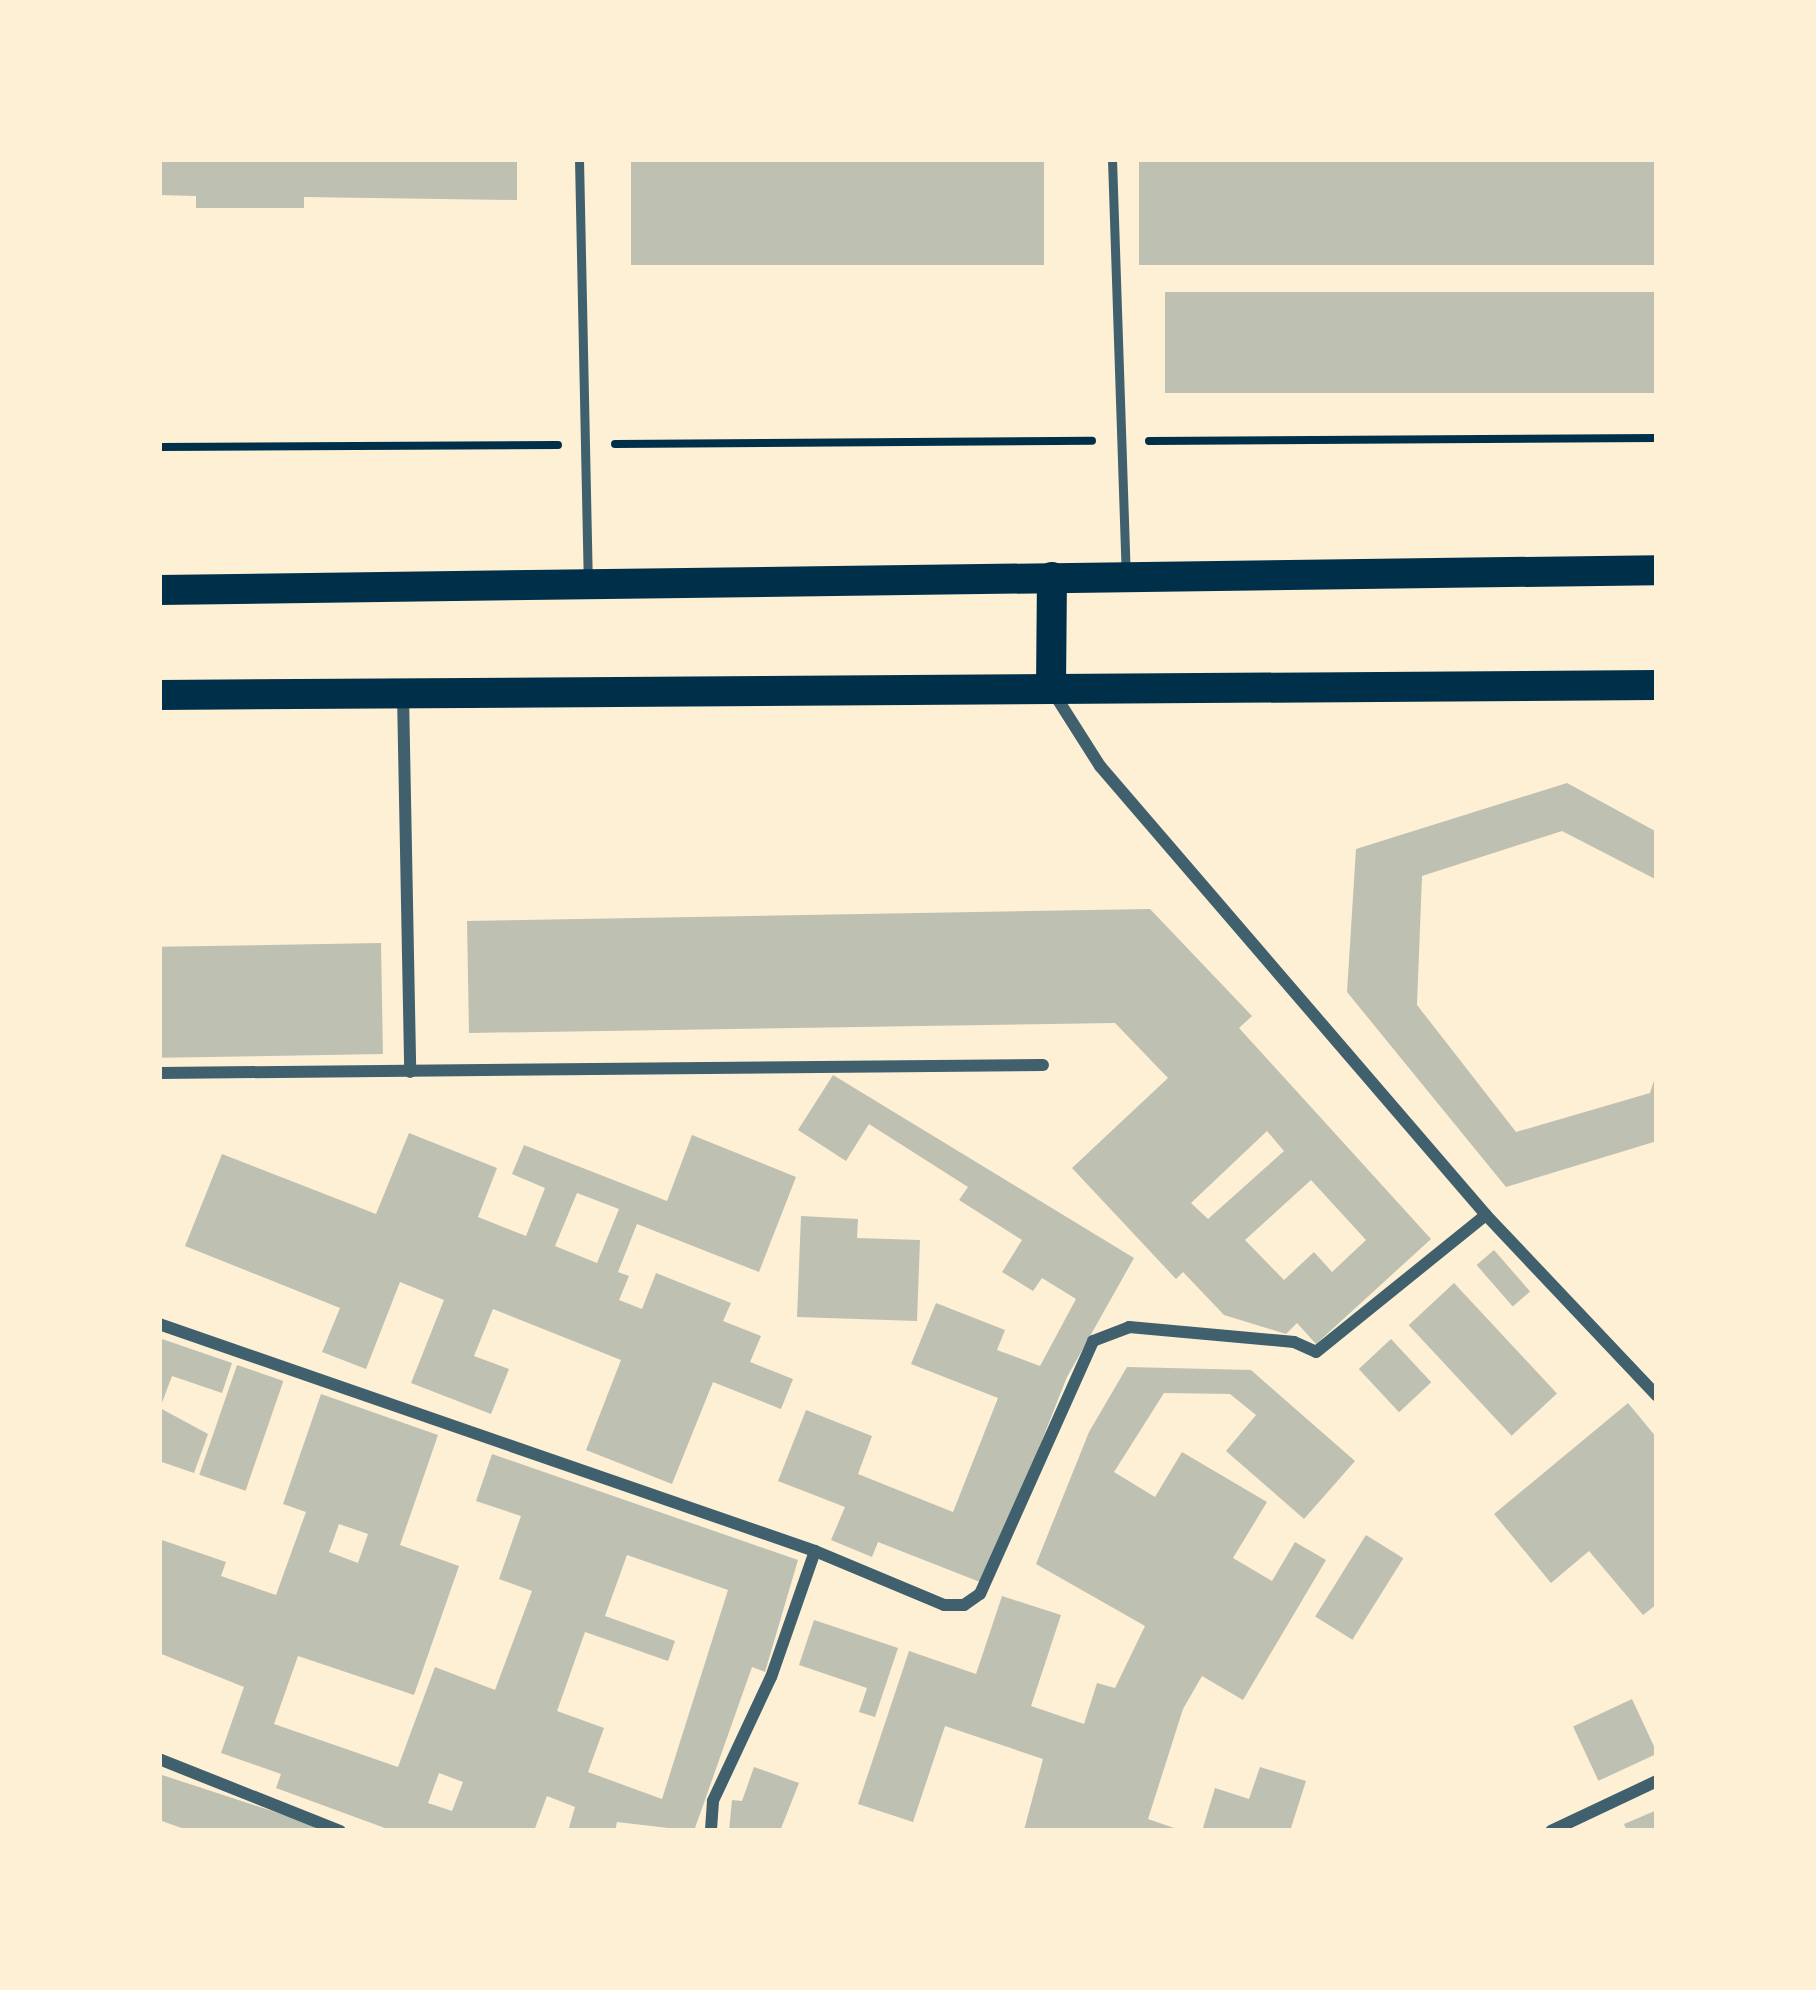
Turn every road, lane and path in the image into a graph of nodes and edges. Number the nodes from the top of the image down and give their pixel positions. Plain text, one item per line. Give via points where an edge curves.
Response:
1 (1112, 159) edge
2 (579, 160) edge
3 (1657, 438) edge
4 (1118, 441) junction
5 (590, 445) junction
6 (159, 447) edge
7 (1657, 570) edge
8 (1126, 576) junction
9 (1052, 577) junction
10 (587, 583) junction
11 (159, 590) edge
12 (1657, 686) edge
13 (1051, 689) junction
14 (404, 693) junction
15 (159, 695) edge
16 (1043, 1065) dead end
17 (410, 1072) junction
18 (159, 1073) edge
19 (1486, 1215) junction
20 (159, 1324) edge
21 (1657, 1396) edge
22 (815, 1551) junction
23 (159, 1760) edge
24 (1657, 1781) edge
25 (340, 1831) edge
26 (711, 1831) edge
27 (1551, 1831) edge

1 - 4 lane
2 - 5 lane
3 - 4 path
4 - 5 path
4 - 8 lane
5 - 6 path
5 - 10 lane
7 - 8 main road
8 - 9 main road
9 - 10 main road
9 - 13 main road
10 - 11 main road
12 - 13 main road
13 - 14 main road
13 - 19 street via 1100,766
14 - 15 main road
14 - 17 street
16 - 17 street
17 - 18 street
19 - 21 street
19 - 22 street via 1316,1352 1294,1342 1129,1327 1094,1341 980,1594 964,1605 944,1605
20 - 22 street
22 - 26 street via 771,1677 712,1801
23 - 25 street
24 - 27 street

